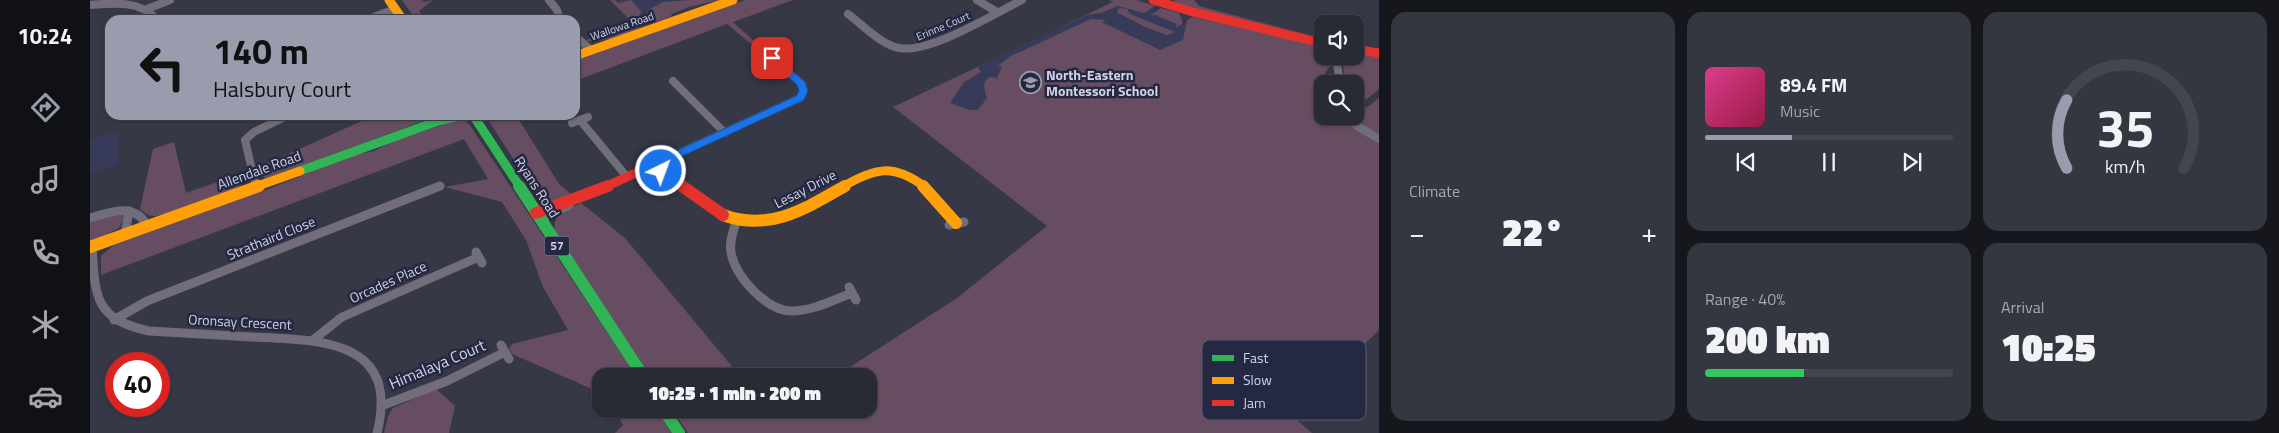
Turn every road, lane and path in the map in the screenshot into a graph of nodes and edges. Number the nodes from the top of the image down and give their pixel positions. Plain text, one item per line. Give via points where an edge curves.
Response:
1 (170, 0) edge
2 (549, 0) edge
3 (733, 0) edge
4 (977, 0) edge
5 (1022, 0) edge
6 (1153, 0) edge
7 (90, 5) edge
8 (399, 8) edge
9 (147, 9) junction
10 (997, 12) junction
11 (848, 14) dead end
12 (152, 15) edge
13 (380, 15) edge
14 (384, 15) edge
15 (559, 15) edge
16 (580, 40) edge
17 (1314, 41) edge
18 (759, 47) dead end
19 (591, 50) junction
20 (1364, 50) edge
21 (1379, 53) edge
22 (580, 54) edge
23 (673, 81) dead end
24 (279, 120) edge
25 (437, 120) edge
26 (476, 120) edge
27 (580, 120) dead end
28 (1356, 125) edge
29 (725, 133) junction
30 (1379, 139) edge
31 (658, 170) junction
32 (627, 177) junction
33 (440, 186) dead end
34 (256, 187) junction
35 (129, 211) junction
36 (538, 217) junction
37 (90, 218) edge
38 (736, 222) junction
39 (957, 223) dead end
40 (147, 226) junction
41 (125, 234) junction
42 (91, 247) edge
43 (479, 257) dead end
44 (852, 293) dead end
45 (114, 320) junction
46 (313, 340) junction
47 (505, 352) dead end
48 (637, 368) edge
49 (381, 406) junction
50 (670, 418) edge
51 (377, 433) edge
52 (679, 433) edge

1 - 9 street
2 - 15 street
3 - 19 main road, Wallowa Road
4 - 10 street
5 - 10 street, Erinne Court
6 - 17 main road
7 - 9 street via 123,4
8 - 13 street
8 - 14 street
9 - 12 street
10 - 11 street, Erinne Court via 936,41 909,49 890,44
16 - 19 street
18 - 29 street via 798,80 803,94 796,101
19 - 22 main road, Wallowa Road
20 - 21 main road
23 - 29 street
24 - 34 street via 244,140
25 - 34 main road, Allendale Road
26 - 36 main road, Ryans Road / 57
27 - 32 street
28 - 30 street
29 - 31 street via 670,158
31 - 32 main road via 644,170
31 - 38 main road
32 - 36 main road
33 - 45 street, Strathaird Close via 147,301
34 - 40 main road, Allendale Road
35 - 37 street
35 - 40 street via 139,213
35 - 41 street
36 - 48 main road, Ryans Road / 57
38 - 39 main road, Lesay Drive via 772,222 869,173 885,169 910,178 942,204
38 - 44 street via 730,244 733,262 770,305 782,310 797,310
40 - 41 main road, Allendale Road
41 - 42 main road, Allendale Road
42 - 45 street via 97,299
43 - 46 street, Orcades Place via 342,317
45 - 46 street, Oronsay Crescent via 149,331
46 - 49 street, Oronsay Crescent via 344,347 360,357 377,381
47 - 49 street, Himalaya Court via 447,381
49 - 51 street, Oronsay Crescent
50 - 52 main road

